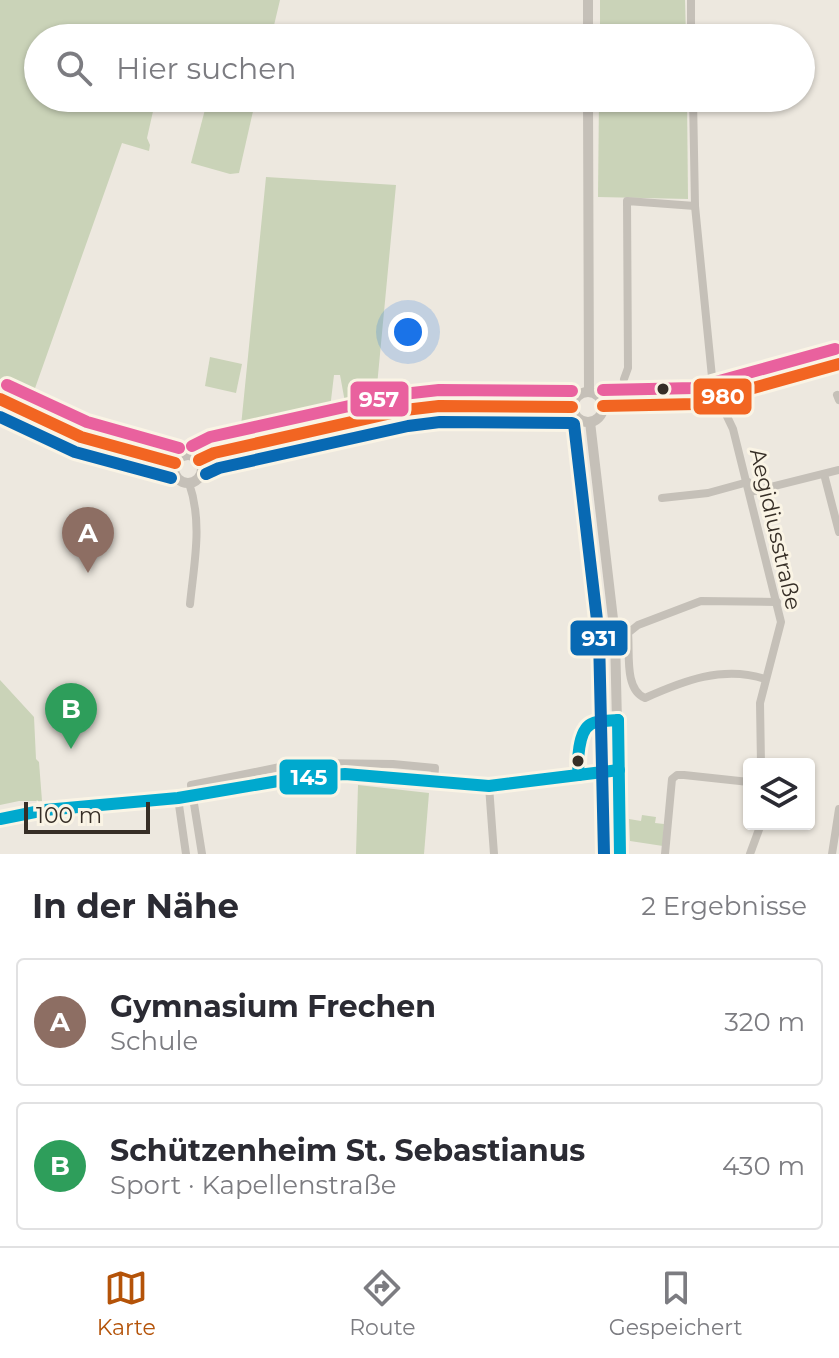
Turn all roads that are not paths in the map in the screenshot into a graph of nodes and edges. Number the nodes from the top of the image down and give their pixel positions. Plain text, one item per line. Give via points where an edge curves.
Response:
1 (588, 0) edge
2 (691, 0) edge
3 (588, 24) edge
4 (691, 24) edge
5 (588, 112) edge
6 (693, 112) edge
7 (695, 206) junction
8 (839, 364) edge
9 (624, 379) dead end
10 (589, 392) junction
11 (0, 399) edge
12 (719, 399) junction
13 (603, 406) junction
14 (572, 407) junction
15 (590, 422) junction
16 (199, 460) junction
17 (175, 463) junction
18 (839, 470) edge
19 (824, 474) junction
20 (189, 483) junction
21 (749, 487) junction
22 (662, 498) dead end
23 (839, 532) edge
24 (777, 602) junction
25 (190, 604) dead end
26 (765, 679) junction
27 (761, 758) edge
28 (619, 770) junction
29 (743, 781) edge
30 (434, 782) junction
31 (489, 786) junction
32 (193, 796) junction
33 (178, 798) junction
34 (839, 809) edge
35 (0, 819) edge
36 (759, 830) edge
37 (186, 854) edge
38 (202, 854) edge
39 (494, 854) edge
40 (620, 854) edge
41 (665, 854) edge
42 (750, 854) edge
43 (832, 854) edge

1 - 3 street
2 - 4 street
5 - 10 street
6 - 7 street, Aegidiusstraße
7 - 9 street via 627,201
7 - 12 street, Aegidiusstraße via 713,387
8 - 12 street
10 - 13 street
10 - 14 street via 576,398
11 - 17 street via 81,437
12 - 13 street
12 - 21 street, Aegidiusstraße
13 - 15 street via 600,417
14 - 15 street via 576,417
14 - 16 street via 405,410
15 - 28 street via 615,636
16 - 17 street via 186,455
16 - 20 street via 200,476
17 - 20 street via 176,477
18 - 19 street
19 - 21 street
19 - 23 street
20 - 25 street via 198,531
21 - 22 street
21 - 24 street, Aegidiusstraße
24 - 26 street, Aegidiusstraße via 781,622
24 - 26 street via 701,601 628,633 632,688 640,697 718,674
26 - 27 street, Aegidiusstraße
28 - 31 street
28 - 40 street
29 - 41 street via 684,775 672,779
30 - 31 street
30 - 32 street via 345,774
30 - 32 street via 435,768 362,763 285,766 191,785
31 - 39 street
32 - 33 street
32 - 38 street
33 - 35 street
33 - 37 street
34 - 43 street
36 - 42 street

